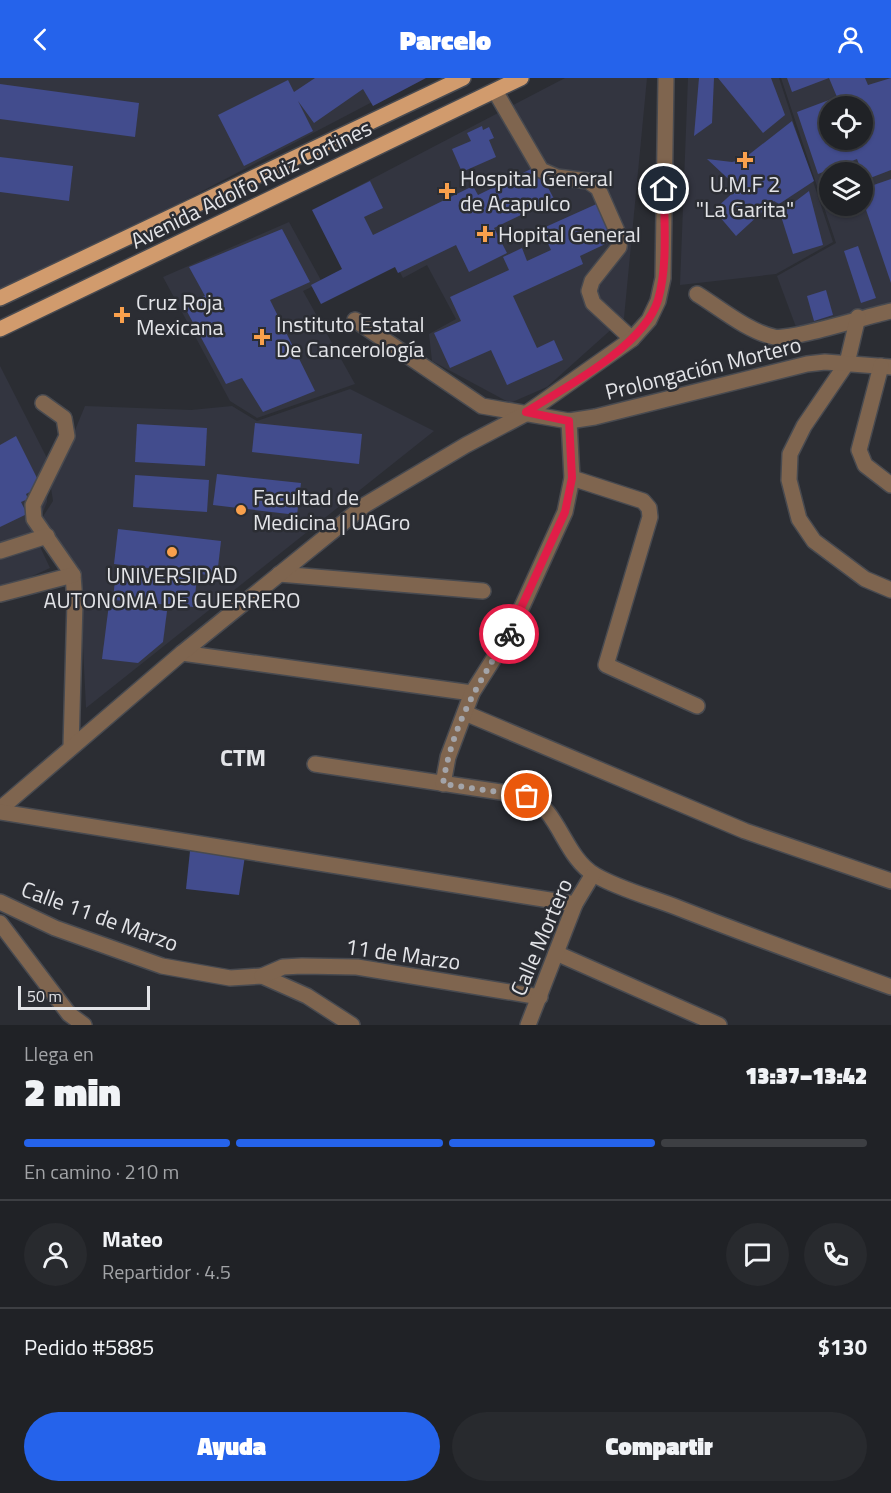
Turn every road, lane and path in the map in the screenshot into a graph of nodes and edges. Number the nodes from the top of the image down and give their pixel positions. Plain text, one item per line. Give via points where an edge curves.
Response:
1 (463, 78) edge
2 (521, 78) edge
3 (666, 78) edge
4 (495, 91) junction
5 (67, 268) junction
6 (81, 290) junction
7 (697, 294) dead end
8 (0, 298) edge
9 (891, 311) edge
10 (858, 317) junction
11 (355, 320) dead end
12 (0, 329) edge
13 (632, 339) junction
14 (847, 363) junction
15 (886, 367) edge
16 (43, 403) dead end
17 (526, 412) junction
18 (569, 421) junction
19 (572, 478) junction
20 (891, 485) edge
21 (46, 536) junction
22 (0, 551) edge
23 (279, 574) junction
24 (73, 575) junction
25 (891, 590) edge
26 (483, 591) dead end
27 (0, 594) edge
28 (182, 653) junction
29 (472, 693) junction
30 (697, 706) dead end
31 (465, 713) junction
32 (71, 747) junction
33 (315, 764) dead end
34 (443, 784) junction
35 (0, 811) edge
36 (593, 874) junction
37 (891, 881) edge
38 (0, 902) edge
39 (575, 904) junction
40 (0, 923) edge
41 (556, 953) junction
42 (262, 976) junction
43 (891, 987) edge
44 (540, 997) junction
45 (84, 1025) edge
46 (352, 1025) edge
47 (528, 1025) edge
48 (719, 1025) edge

1 - 5 main road, Avenida Adolfo Ruiz Cortines
2 - 4 main road, Avenida Adolfo Ruiz Cortines
3 - 13 street via 663,278 649,320
4 - 6 main road, Avenida Adolfo Ruiz Cortines
4 - 13 street via 541,170 556,177 588,181 598,188 620,238 619,247 592,281 589,291 593,303
5 - 6 main road
5 - 8 main road, Avenida Adolfo Ruiz Cortines
6 - 12 main road, Avenida Adolfo Ruiz Cortines
7 - 10 street via 775,338
9 - 10 street
10 - 14 street
11 - 17 street, Prolongación Mortero via 482,405
13 - 17 street
14 - 15 street, Prolongación Mortero
14 - 18 street, Prolongación Mortero via 807,364
14 - 25 street via 790,454 789,480 799,519 814,541 865,579
15 - 20 street via 859,450 865,465
16 - 21 street via 64,418 68,436 33,505 34,519
17 - 18 street, Prolongación Mortero
17 - 23 street via 365,505
18 - 19 street
19 - 29 street via 565,512 510,633
19 - 30 street via 643,501 649,508 650,517 606,665
21 - 22 street
21 - 24 street
23 - 26 street
23 - 28 street
24 - 27 street
24 - 32 street
28 - 29 street
28 - 32 street
29 - 31 street
31 - 34 street via 448,757
31 - 37 street via 745,831
32 - 35 street
33 - 34 street, Calle Mortero
34 - 36 street, Calle Mortero via 537,800 568,847
35 - 39 street
36 - 39 street, Calle Mortero
36 - 43 street
38 - 42 street, Calle 11 de Marzo via 55,927 162,966 230,978
39 - 41 street, Calle Mortero
40 - 45 street via 69,1014
41 - 44 street, Calle Mortero
41 - 48 street
42 - 44 street, 11 de Marzo via 302,966 357,968
42 - 46 street, Calle 11 de Marzo via 307,996
44 - 47 street, Calle Mortero

